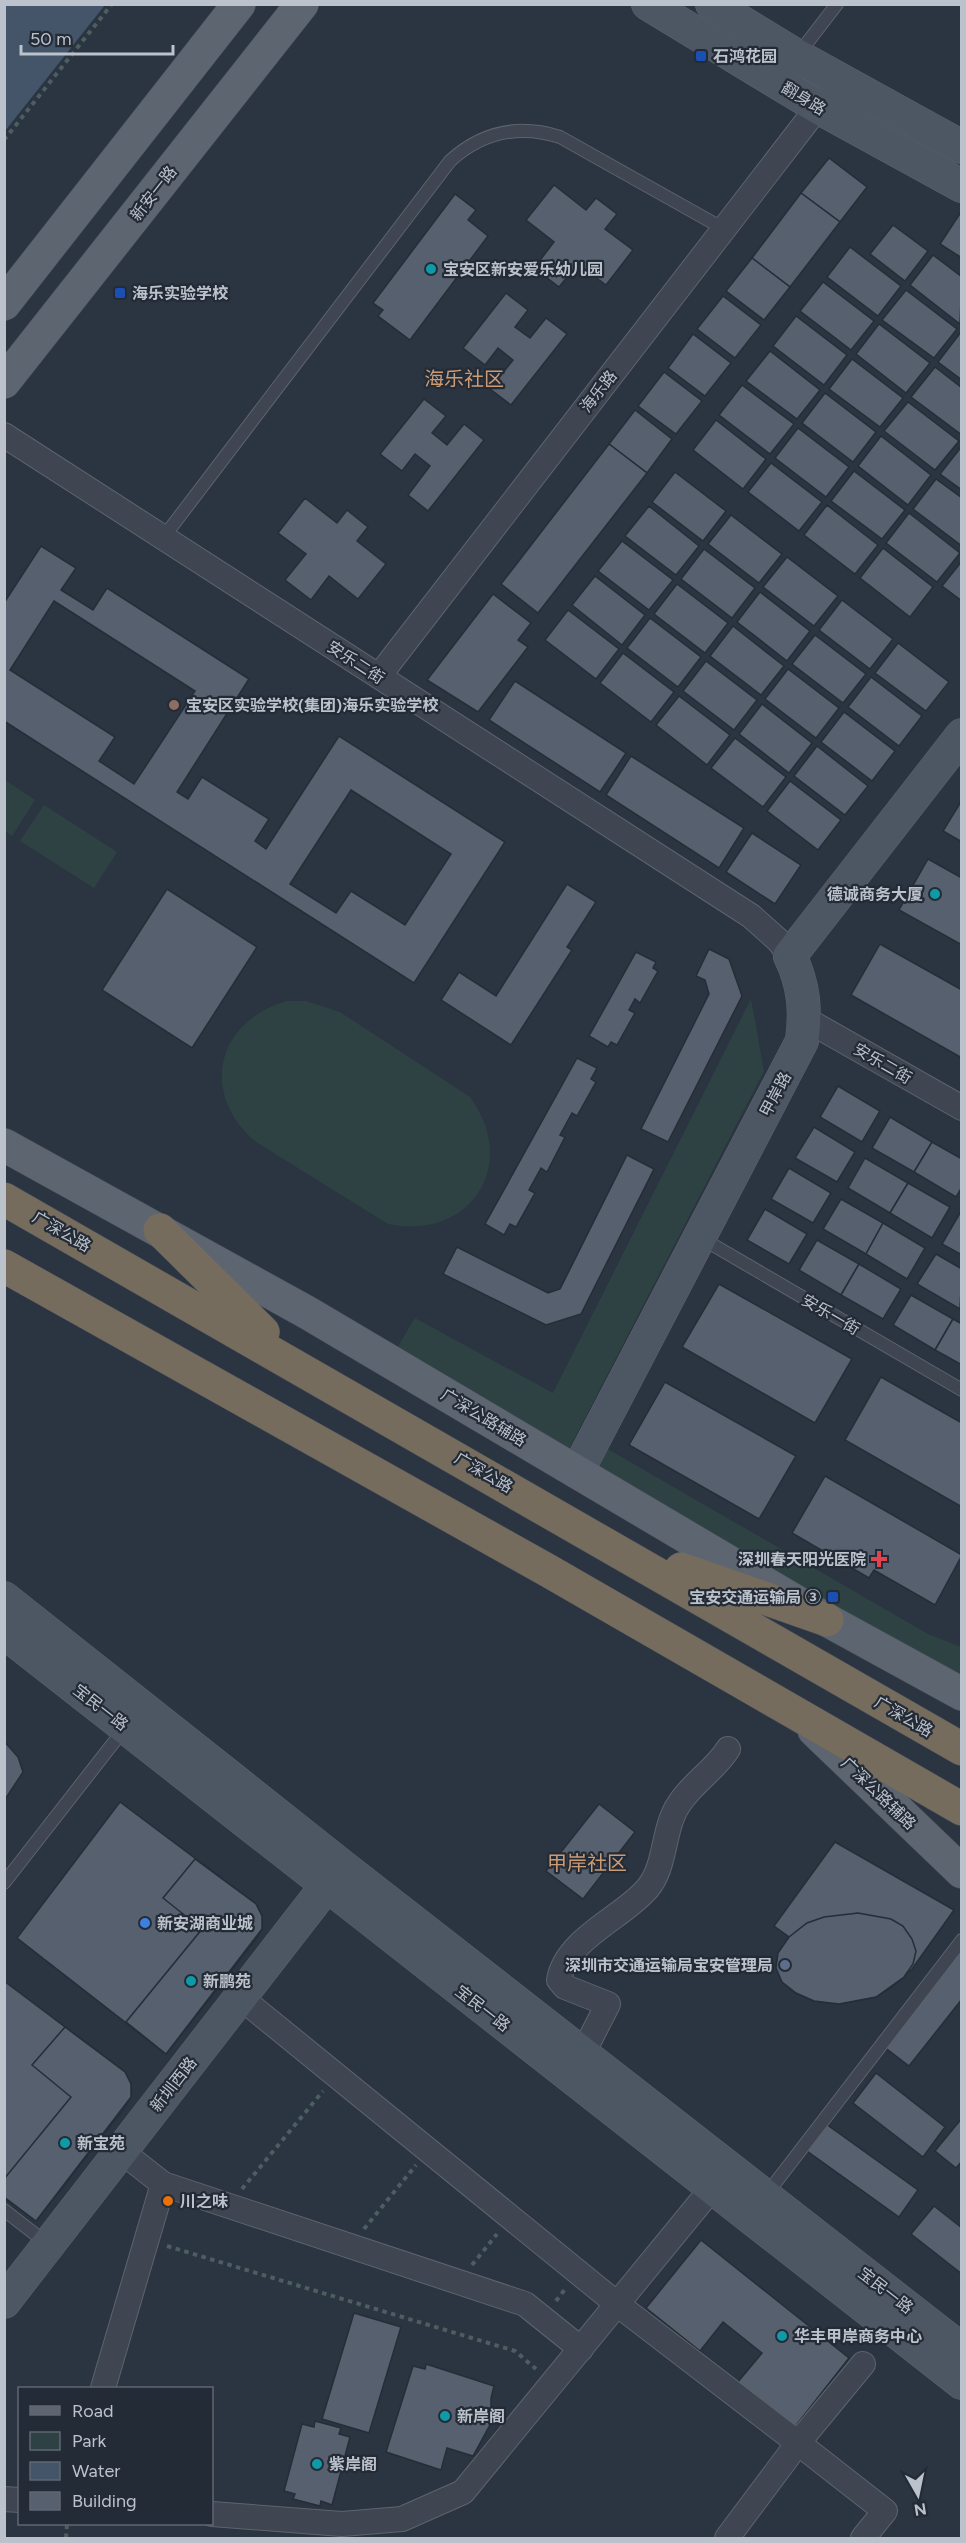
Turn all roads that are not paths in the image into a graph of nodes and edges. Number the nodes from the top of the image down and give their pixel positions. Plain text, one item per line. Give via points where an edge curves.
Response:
1 (239, 4) edge
2 (648, 4) edge
3 (712, 4) edge
4 (837, 4) edge
5 (302, 5) edge
6 (797, 56) junction
7 (818, 106) junction
8 (962, 147) edge
9 (962, 186) edge
10 (724, 229) junction
11 (4, 304) edge
12 (4, 382) edge
13 (4, 435) edge
14 (163, 538) junction
15 (379, 676) junction
16 (958, 747) edge
17 (790, 956) junction
18 (805, 1019) junction
19 (962, 1108) edge
20 (4, 1145) edge
21 (4, 1199) edge
22 (160, 1230) junction
23 (700, 1237) junction
24 (4, 1266) edge
25 (294, 1363) junction
26 (962, 1390) edge
27 (577, 1472) junction
28 (607, 1544) junction
29 (4, 1598) edge
30 (827, 1620) junction
31 (4, 1632) edge
32 (962, 1694) edge
33 (797, 1714) junction
34 (126, 1727) junction
35 (728, 1749) dead end
36 (962, 1749) edge
37 (962, 1809) edge
38 (962, 1872) edge
39 (334, 1876) junction
40 (4, 1883) edge
41 (962, 1940) edge
42 (240, 1997) junction
43 (584, 2053) junction
44 (121, 2151) junction
45 (721, 2178) junction
46 (163, 2184) junction
47 (765, 2196) junction
48 (4, 2210) edge
49 (49, 2245) junction
50 (4, 2302) edge
51 (617, 2304) junction
52 (581, 2349) junction
53 (962, 2350) edge
54 (862, 2364) dead end
55 (962, 2384) edge
56 (103, 2387) edge
57 (798, 2443) junction
58 (213, 2514) edge
59 (728, 2538) edge
60 (863, 2538) edge

1 - 11 main road
2 - 7 main road, 翻身路
3 - 6 main road, 翻身路
4 - 6 lane
5 - 12 main road, 新安一路
6 - 8 main road, 翻身路
7 - 9 main road, 翻身路
7 - 10 street, 海乐路
10 - 14 lane via 560,136 516,130 474,143 450,161
10 - 15 street, 海乐路
13 - 14 street, 安乐二街
14 - 15 street, 安乐二街
15 - 17 street, 安乐二街 via 751,916 779,940
16 - 17 main road
17 - 18 main road, 甲岸路 via 803,988
18 - 19 street, 安乐二街
18 - 23 main road, 甲岸路 via 802,1041
20 - 22 main road, 广深公路辅路
21 - 25 highway, 广深公路
22 - 25 highway
22 - 27 main road, 广深公路辅路
23 - 26 lane, 安乐一街
23 - 27 main road, 甲岸路
24 - 33 highway
25 - 28 highway, 广深公路
27 - 30 main road, 广深公路辅路
28 - 30 highway
28 - 36 highway, 广深公路
29 - 39 main road, 宝民一路
30 - 32 main road, 广深公路辅路
31 - 34 main road, 宝民一路
33 - 37 highway
33 - 38 main road, 广深公路辅路
34 - 39 main road, 宝民一路
34 - 40 lane
35 - 43 street via 678,1804 659,1864 646,1890 580,1945 560,1972 559,1980 566,1987 608,2004
39 - 42 main road, 新圳西路
39 - 43 main road, 宝民一路
39 - 45 main road, 宝民一路
41 - 47 lane
42 - 44 main road, 新圳西路
42 - 51 street
43 - 45 main road, 宝民一路
44 - 46 street
44 - 49 main road, 新圳西路
45 - 47 main road, 宝民一路
45 - 51 street
45 - 55 main road, 宝民一路
46 - 52 street via 525,2304
46 - 56 street
47 - 53 main road, 宝民一路
48 - 49 lane
49 - 50 main road, 新圳西路
51 - 52 street
51 - 57 street
52 - 58 street via 463,2492 402,2519 342,2524
54 - 57 street
57 - 59 street
57 - 60 street via 885,2511

